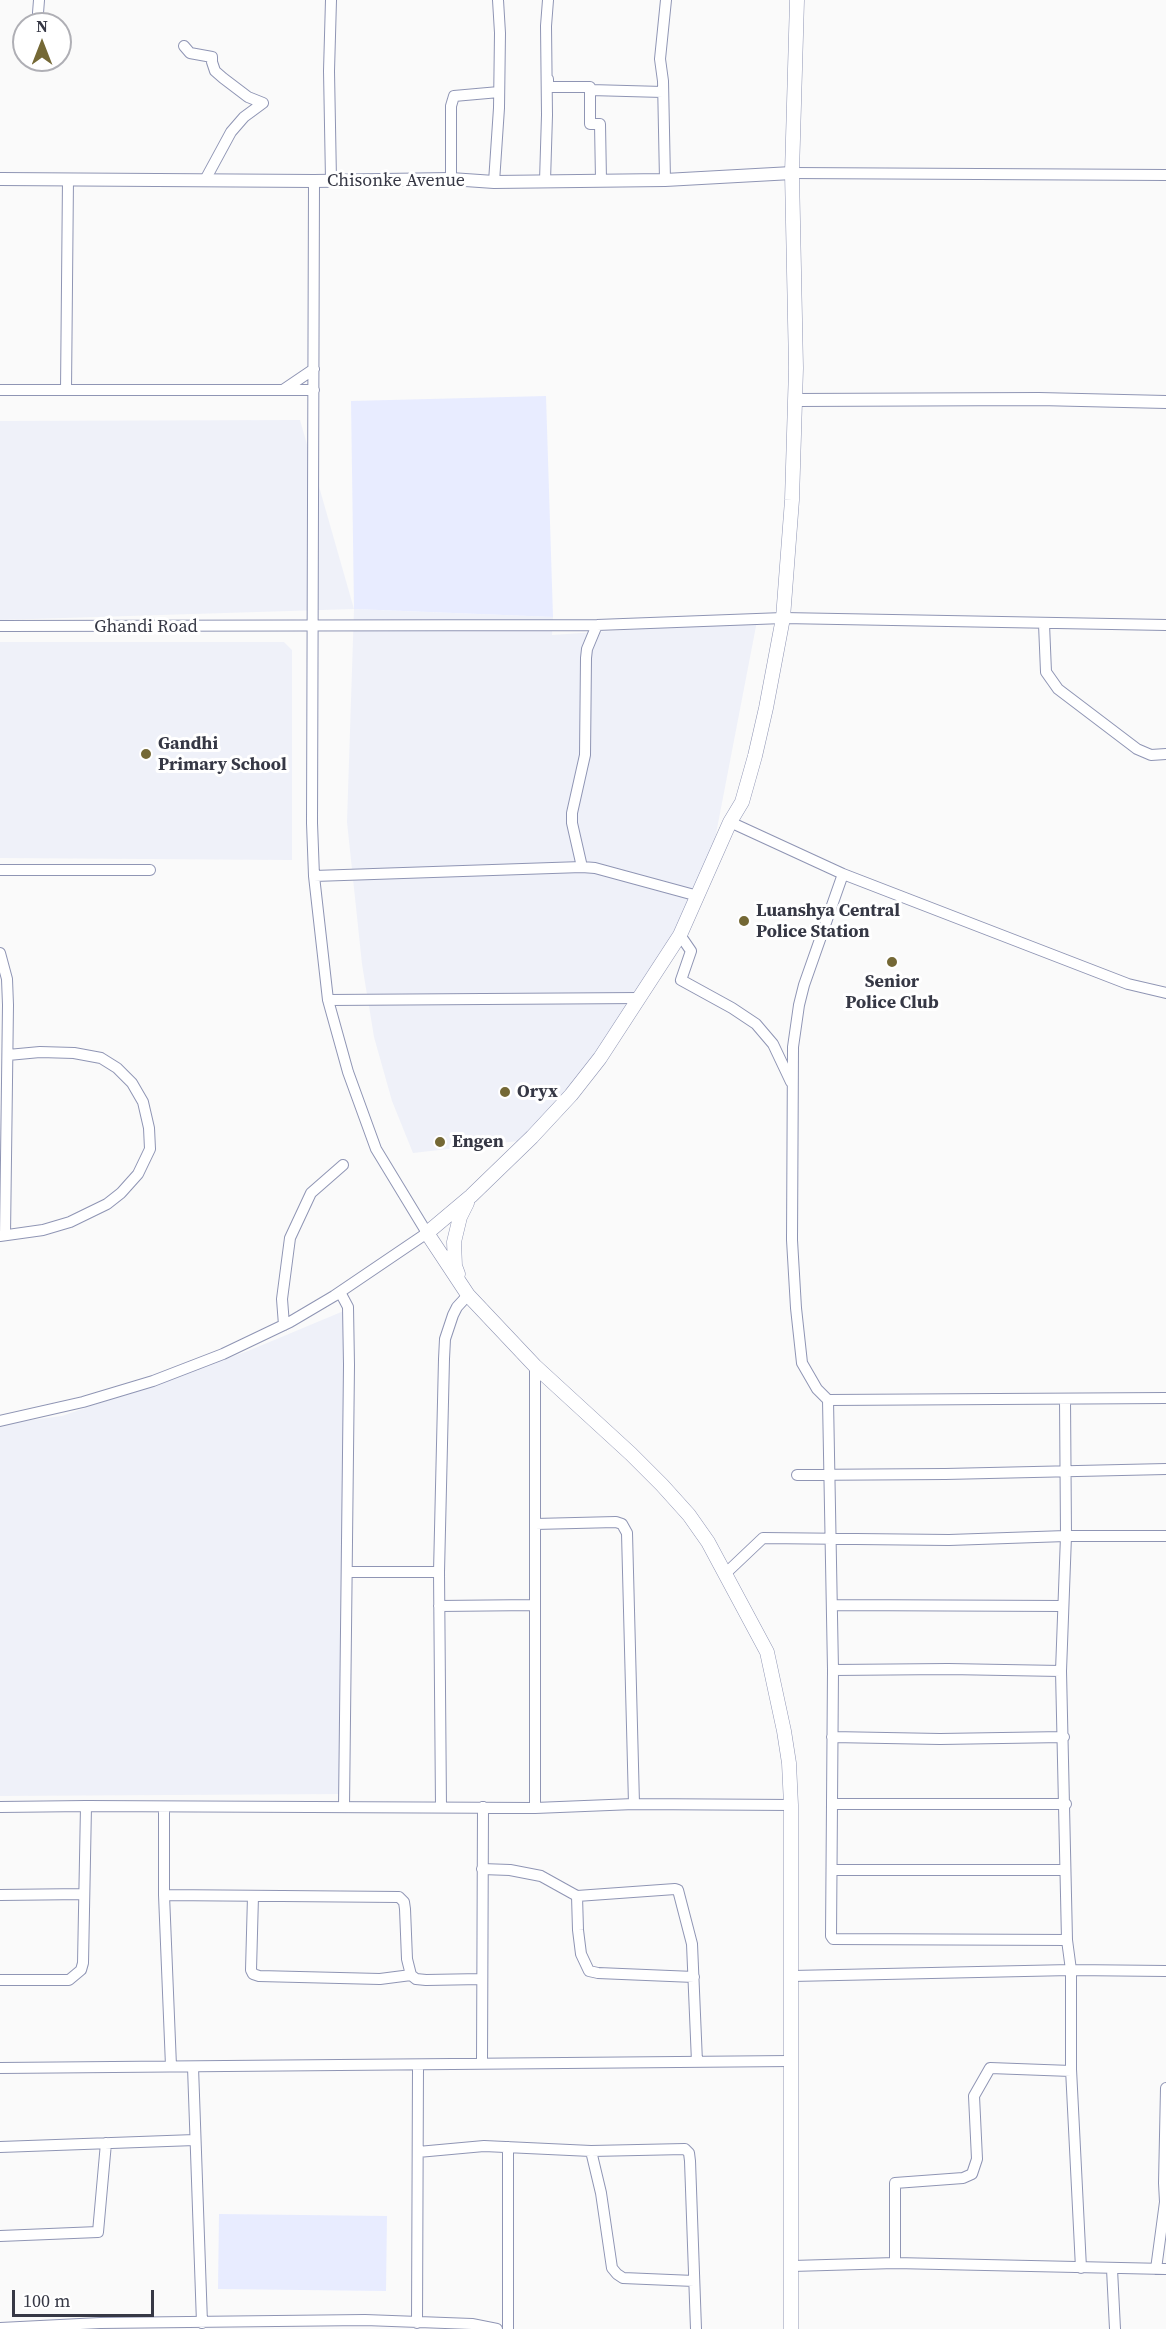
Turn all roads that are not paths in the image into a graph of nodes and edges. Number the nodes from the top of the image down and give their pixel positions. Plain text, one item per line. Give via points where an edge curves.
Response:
1 (331, 0) edge
2 (498, 0) edge
3 (548, 0) edge
4 (666, 0) edge
5 (796, 0) edge
6 (184, 46) dead end
7 (546, 55) junction
8 (590, 90) junction
9 (499, 92) junction
10 (663, 92) junction
11 (792, 173) junction
12 (1166, 174) edge
13 (0, 179) edge
14 (68, 179) junction
15 (451, 179) junction
16 (205, 180) junction
17 (331, 180) junction
18 (545, 180) junction
19 (601, 180) junction
20 (665, 180) junction
21 (314, 181) junction
22 (494, 182) junction
23 (314, 369) junction
24 (0, 390) edge
25 (66, 390) junction
26 (283, 390) junction
27 (314, 390) junction
28 (796, 400) junction
29 (1166, 402) edge
30 (783, 618) junction
31 (1044, 624) junction
32 (313, 625) junction
33 (597, 625) junction
34 (1166, 625) edge
35 (0, 626) edge
36 (1166, 754) edge
37 (730, 822) junction
38 (582, 867) junction
39 (0, 870) edge
40 (150, 870) dead end
41 (843, 874) junction
42 (314, 876) junction
43 (698, 896) junction
44 (680, 935) junction
45 (0, 953) edge
46 (1166, 993) edge
47 (640, 998) junction
48 (328, 1000) junction
49 (8, 1055) junction
50 (793, 1085) junction
51 (344, 1165) dead end
52 (471, 1196) junction
53 (427, 1233) junction
54 (3, 1236) edge
55 (340, 1292) junction
56 (466, 1293) junction
57 (284, 1325) junction
58 (535, 1366) junction
59 (1166, 1398) edge
60 (1065, 1399) junction
61 (828, 1400) junction
62 (0, 1421) edge
63 (1166, 1469) edge
64 (1067, 1471) junction
65 (829, 1473) junction
66 (797, 1475) dead end
67 (535, 1524) junction
68 (1066, 1536) junction
69 (1166, 1536) edge
70 (829, 1539) junction
71 (348, 1572) junction
72 (439, 1572) junction
73 (725, 1574) junction
74 (535, 1605) junction
75 (832, 1605) junction
76 (439, 1606) junction
77 (1063, 1606) junction
78 (833, 1670) junction
79 (1061, 1671) junction
80 (832, 1737) junction
81 (1064, 1737) junction
82 (634, 1804) junction
83 (833, 1804) junction
84 (1066, 1804) junction
85 (791, 1805) junction
86 (86, 1806) junction
87 (441, 1807) junction
88 (483, 1807) junction
89 (0, 1808) edge
90 (164, 1808) junction
91 (344, 1808) junction
92 (535, 1808) junction
93 (482, 1869) junction
94 (832, 1869) junction
95 (1065, 1870) junction
96 (84, 1894) junction
97 (0, 1895) edge
98 (164, 1895) junction
99 (253, 1896) junction
100 (577, 1896) junction
101 (1067, 1940) junction
102 (1071, 1970) junction
103 (1166, 1971) edge
104 (411, 1975) junction
105 (792, 1976) junction
106 (694, 1977) junction
107 (482, 1979) junction
108 (0, 1980) edge
109 (791, 2061) junction
110 (697, 2062) junction
111 (482, 2063) junction
112 (171, 2066) junction
113 (418, 2066) junction
114 (193, 2067) junction
115 (0, 2068) edge
116 (1071, 2071) junction
117 (1166, 2088) edge
118 (195, 2140) junction
119 (106, 2143) junction
120 (0, 2147) edge
121 (508, 2147) junction
122 (591, 2151) junction
123 (418, 2152) junction
124 (1165, 2182) edge
125 (0, 2236) edge
126 (895, 2263) junction
127 (792, 2266) junction
128 (1081, 2268) junction
129 (1112, 2269) junction
130 (1161, 2269) edge
131 (694, 2282) junction
132 (417, 2323) junction
133 (202, 2324) junction
134 (365, 2325) edge
135 (100, 2326) edge
136 (0, 2328) edge
137 (14, 2329) edge
138 (497, 2329) edge
139 (508, 2329) edge
140 (696, 2329) edge
141 (791, 2329) edge
142 (1115, 2329) edge

1 - 17 street
2 - 9 street
3 - 7 street
4 - 10 street via 660,59
5 - 11 main road
6 - 16 street via 190,53 212,57 215,71 248,97 263,103 231,132
7 - 8 street via 548,87
7 - 18 street
8 - 10 street
8 - 19 street via 590,124 600,124
9 - 15 street via 454,96
9 - 22 street
10 - 20 street
11 - 12 street
11 - 20 street, Chisonke Avenue
11 - 28 main road
13 - 14 street, Chisonke Avenue
14 - 16 street, Chisonke Avenue
14 - 25 street
15 - 17 street, Chisonke Avenue
15 - 22 street, Chisonke Avenue
16 - 21 street, Chisonke Avenue
17 - 21 street, Chisonke Avenue
18 - 19 street, Chisonke Avenue
18 - 22 street, Chisonke Avenue
19 - 20 street, Chisonke Avenue
21 - 23 street
23 - 26 street
23 - 27 street
24 - 25 street
25 - 26 street
26 - 27 street
27 - 32 street
28 - 29 street
28 - 30 main road
30 - 31 street, Ghandi Road
30 - 33 street, Ghandi Road
30 - 37 main road via 755,756 742,802
31 - 34 street, Ghandi Road
31 - 36 street via 1046,672 1058,689 1137,749 1151,755
32 - 33 street, Ghandi Road
32 - 35 street, Ghandi Road
32 - 42 street
33 - 38 street via 587,650 585,754 572,813
37 - 41 street
37 - 43 main road
38 - 42 street
38 - 43 street
39 - 40 street
41 - 46 street via 1128,984
41 - 50 street via 799,1005
42 - 48 street
43 - 44 main road
44 - 47 main road
44 - 50 street via 691,951 681,980 756,1024 773,1044
45 - 49 street via 7,979
47 - 48 street
47 - 52 main road via 571,1095
48 - 53 street via 348,1072 376,1149
49 - 54 street
49 - 54 street via 74,1053 101,1058 117,1068 132,1083 142,1102 150,1149 138,1174 107,1204 70,1222
50 - 61 street via 792,1240 798,1341 802,1363
51 - 57 street via 311,1193 290,1238 282,1299
52 - 53 main road
52 - 56 main road via 454,1242 455,1266
53 - 55 street
53 - 56 main road
55 - 57 street
55 - 71 street via 348,1307
56 - 58 main road
56 - 72 street via 445,1339
57 - 62 street via 224,1354 153,1381
58 - 67 street
58 - 73 main road via 662,1485 708,1542
59 - 60 street
60 - 61 street
60 - 64 street
61 - 65 street
63 - 64 street
64 - 65 street
64 - 68 street
65 - 66 street
65 - 70 street
67 - 74 street
67 - 82 street via 616,1522 627,1533
68 - 69 street
68 - 70 street
68 - 77 street
70 - 73 street via 763,1538
70 - 75 street
71 - 72 street
71 - 91 street
72 - 76 street
73 - 85 main road via 766,1652 784,1731
74 - 76 street
74 - 92 street
75 - 77 street
75 - 78 street
76 - 87 street
77 - 79 street
78 - 79 street
78 - 80 street
79 - 81 street
80 - 81 street
80 - 83 street
81 - 84 street
82 - 85 street
82 - 92 street
83 - 84 street
83 - 94 street
84 - 95 street
85 - 105 main road
86 - 89 street
86 - 90 street
86 - 96 street
87 - 88 street
87 - 91 street
88 - 92 street
88 - 93 street
90 - 91 street
90 - 98 street
93 - 100 street via 541,1875
93 - 107 street
94 - 95 street
94 - 101 street via 833,1939
95 - 101 street
96 - 97 street
96 - 108 street via 83,1963 76,1976 69,1980
98 - 99 street
98 - 112 street
99 - 104 street via 399,1897 404,1902
99 - 104 street via 253,1974 380,1979
100 - 106 street via 581,1954 589,1971
100 - 106 street via 678,1890 691,1933
101 - 102 street
102 - 103 street
102 - 105 street
102 - 116 street
104 - 107 street via 426,1980
105 - 109 main road
106 - 110 street
107 - 111 street
109 - 110 street
109 - 127 main road
110 - 111 street
111 - 113 street
112 - 114 street
112 - 115 street
113 - 114 street
113 - 123 street
114 - 118 street
116 - 126 street via 990,2068 974,2096 977,2159 972,2174 895,2183
116 - 128 street
117 - 124 street
118 - 119 street
118 - 133 street
119 - 120 street
119 - 125 street via 98,2232
121 - 122 street
121 - 123 street
121 - 139 street
122 - 131 street via 612,2268 623,2278
122 - 131 street via 681,2148 689,2152
123 - 132 street
124 - 130 street
126 - 127 street
126 - 128 street
127 - 141 main road
128 - 129 street
129 - 130 street
129 - 142 street
131 - 140 street
132 - 134 street
132 - 138 street via 472,2324
133 - 134 street
133 - 135 street
135 - 137 street
136 - 137 street

